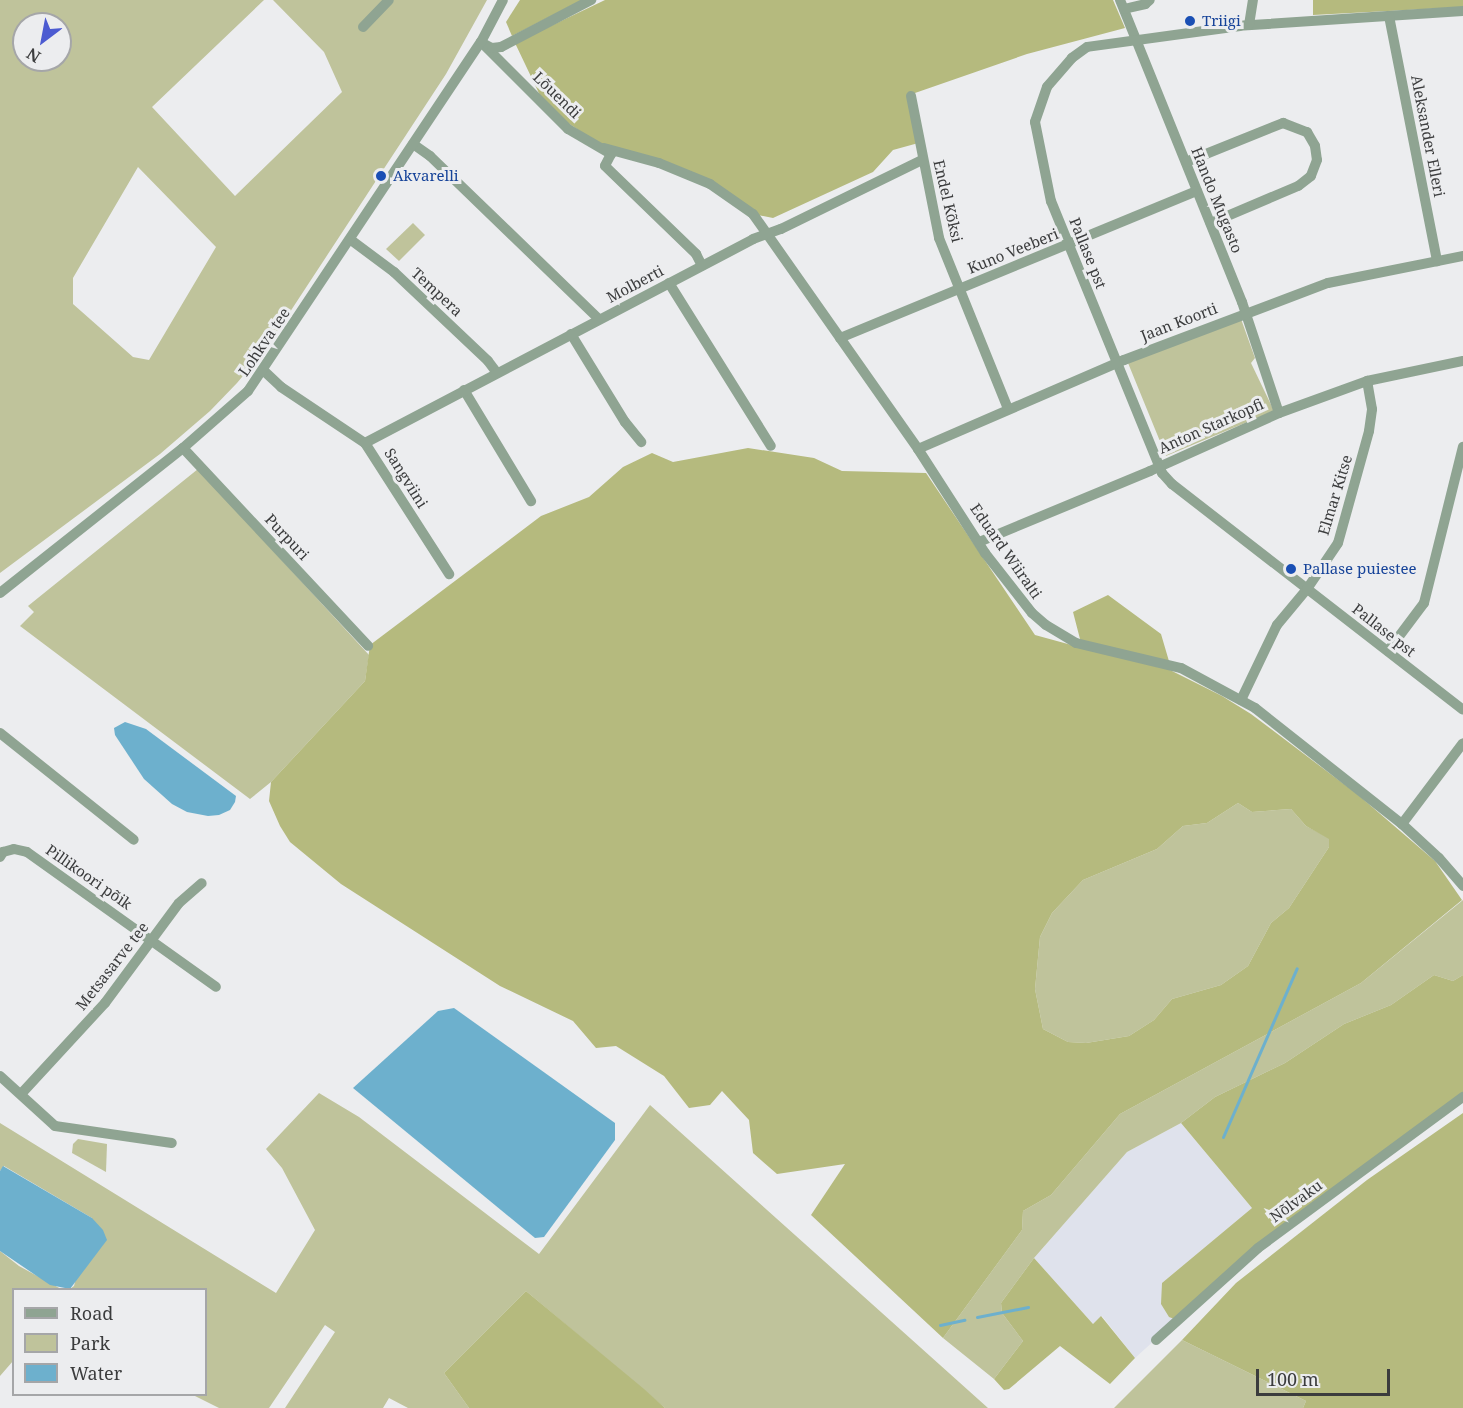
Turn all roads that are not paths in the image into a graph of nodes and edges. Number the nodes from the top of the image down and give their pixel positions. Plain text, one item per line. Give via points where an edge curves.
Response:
1 (389, 0) edge
2 (503, 0) edge
3 (591, 0) edge
4 (1150, 0) edge
5 (1253, 0) edge
6 (1122, 5) edge
7 (1463, 11) edge
8 (1389, 16) junction
9 (1249, 25) junction
10 (363, 27) dead end
11 (1137, 39) junction
12 (481, 42) junction
13 (911, 96) dead end
14 (413, 144) junction
15 (604, 148) junction
16 (922, 159) junction
17 (1186, 162) junction
18 (1197, 191) junction
19 (1210, 223) junction
20 (768, 234) junction
21 (351, 240) junction
22 (1068, 244) junction
23 (1463, 256) edge
24 (1437, 261) junction
25 (702, 266) junction
26 (669, 283) junction
27 (960, 288) junction
28 (1245, 314) junction
29 (599, 319) junction
30 (571, 334) junction
31 (840, 338) junction
32 (1463, 361) edge
33 (1116, 363) junction
34 (263, 370) junction
35 (497, 373) junction
36 (1367, 381) junction
37 (464, 390) junction
38 (1008, 409) junction
39 (1279, 413) junction
40 (641, 442) dead end
41 (365, 443) junction
42 (771, 446) dead end
43 (1463, 447) edge
44 (183, 448) junction
45 (918, 449) junction
46 (1158, 466) junction
47 (531, 501) dead end
48 (979, 542) junction
49 (449, 574) dead end
50 (1307, 589) junction
51 (0, 593) edge
52 (368, 646) dead end
53 (1388, 651) junction
54 (1241, 700) junction
55 (1463, 710) edge
56 (0, 733) edge
57 (1463, 743) edge
58 (1402, 824) junction
59 (134, 840) dead end
60 (0, 857) edge
61 (202, 883) dead end
62 (1463, 886) edge
63 (152, 939) junction
64 (216, 987) dead end
65 (0, 1076) edge
66 (21, 1094) junction
67 (1463, 1097) edge
68 (171, 1143) dead end
69 (1156, 1340) dead end

1 - 10 street
2 - 12 street, Lohkva tee
3 - 12 street via 501,47 492,48
4 - 6 street via 1145,4
5 - 9 street
6 - 11 street, Hando Mugasto
7 - 8 street, Pallase pst
8 - 9 street, Pallase pst
8 - 24 street, Aleksander Elleri
9 - 11 street, Pallase pst
11 - 17 street, Hando Mugasto
11 - 22 street, Pallase pst via 1087,47 1072,58 1041,100 1035,122 1044,175
12 - 14 street, Lohkva tee
12 - 15 street, Lõuendi via 568,129
13 - 16 street, Endel Kõksi
14 - 21 street, Lohkva tee
14 - 29 street
15 - 20 street, Eduard Wiiralti via 659,163 710,184 753,214
15 - 25 street via 611,153 605,166 696,254
16 - 20 street, Molberti
16 - 27 street, Endel Kõksi via 939,238
17 - 18 street, Hando Mugasto
17 - 19 street via 1283,123 1307,132 1315,146 1317,160 1311,176 1298,186
18 - 19 street, Hando Mugasto
18 - 22 street, Kuno Veeberi
19 - 28 street, Hando Mugasto
20 - 25 street, Molberti
20 - 31 street, Eduard Wiiralti
21 - 34 street, Lohkva tee
21 - 35 street, Tempera via 394,272
22 - 27 street, Kuno Veeberi
22 - 33 street, Pallase pst
23 - 24 street, Jaan Koorti
24 - 28 street, Jaan Koorti via 1328,283
25 - 26 street, Molberti
26 - 29 street, Molberti
26 - 42 street
27 - 31 street, Kuno Veeberi
27 - 38 street, Endel Kõksi
28 - 33 street, Jaan Koorti
28 - 39 street, Hando Mugasto
29 - 30 street, Molberti
30 - 35 street, Molberti
30 - 40 street via 625,423
31 - 45 street, Eduard Wiiralti
32 - 36 street, Anton Starkopfi
33 - 38 street, Jaan Koorti
33 - 46 street, Pallase pst
34 - 41 street, Sangviini via 281,387
34 - 44 street, Lohkva tee via 234,405
35 - 37 street, Molberti
36 - 39 street, Anton Starkopfi
36 - 50 street, Elmar Kitse via 1372,409 1369,431 1338,543
37 - 41 street, Molberti
37 - 47 street
38 - 45 street, Jaan Koorti
39 - 46 street, Anton Starkopfi
41 - 49 street, Sangviini
43 - 53 street via 1424,603
44 - 51 street, Lohkva tee
44 - 52 street, Purpuri
45 - 48 street, Eduard Wiiralti
46 - 48 street, Anton Starkopfi
46 - 50 street, Pallase pst via 1172,484
48 - 54 street, Eduard Wiiralti via 1023,604 1060,634 1096,649 1181,668
50 - 53 street, Pallase pst
50 - 54 street, Elmar Kitse via 1277,626
53 - 55 street, Pallase pst
54 - 58 street, Eduard Wiiralti
56 - 59 street
57 - 58 street
58 - 62 street, Eduard Wiiralti
60 - 63 street, Pillikoori põik via 14,849 27,852
61 - 63 street, Metsasarve tee via 179,903
63 - 64 street, Pillikoori põik
63 - 66 street, Metsasarve tee via 105,1003
65 - 66 street
66 - 68 street via 55,1126
67 - 69 street, Nõlvaku via 1258,1248

